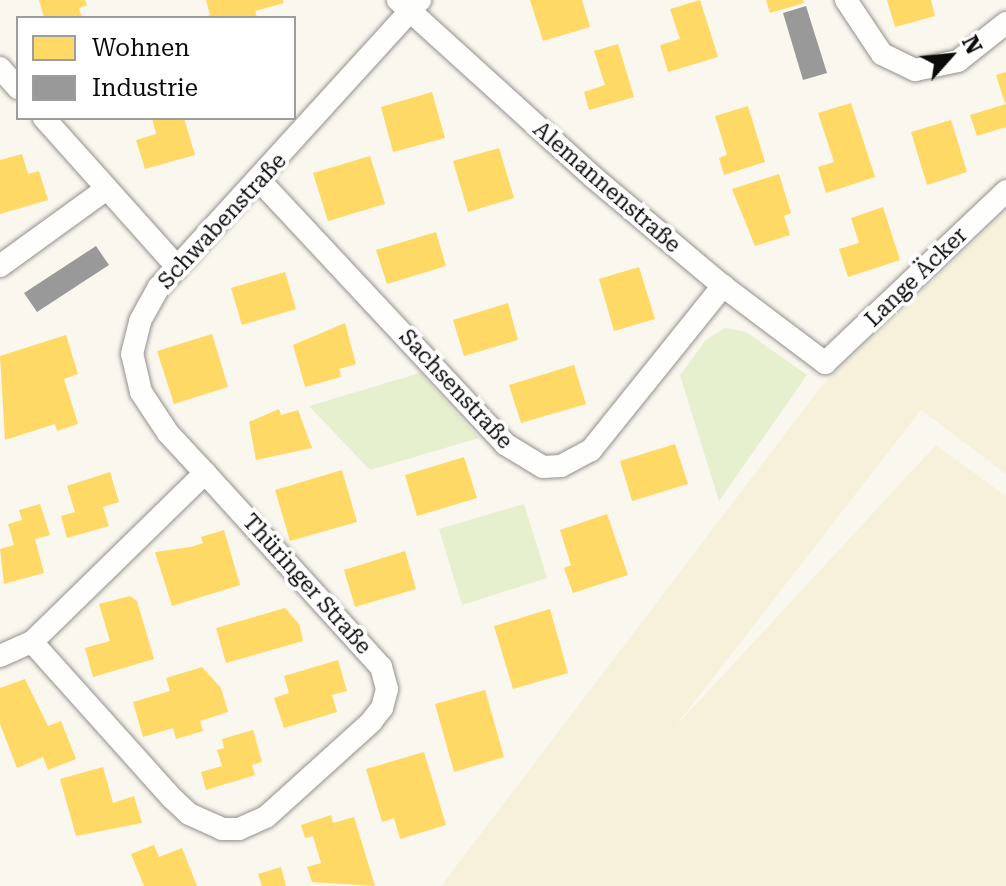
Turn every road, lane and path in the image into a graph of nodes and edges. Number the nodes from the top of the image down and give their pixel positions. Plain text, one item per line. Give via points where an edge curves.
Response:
1 (846, 0) edge
2 (409, 4) edge
3 (1006, 23) edge
4 (0, 68) edge
5 (16, 86) edge
6 (46, 120) edge
7 (260, 181) junction
8 (105, 190) junction
9 (1006, 191) edge
10 (0, 266) edge
11 (177, 267) junction
12 (723, 286) junction
13 (825, 363) joint
14 (205, 473) junction
15 (32, 642) junction
16 (0, 656) edge

1 - 3 street via 882,54 915,70 958,61
2 - 7 street, Schwabenstraße
2 - 12 street, Alemannenstraße
4 - 5 street
6 - 8 street
7 - 11 street, Schwabenstraße
7 - 12 street, Sachsenstraße via 505,444 543,467 561,466 591,450
8 - 10 street
8 - 11 street
9 - 13 street, Lange Äcker
11 - 14 street, Schwabenstraße via 140,321 133,373 152,411
12 - 13 street, Alemannenstraße
14 - 15 street
14 - 15 street, Thüringer Straße via 381,667 387,689 371,722 266,817 239,829 222,829 189,814 172,798
15 - 16 street

